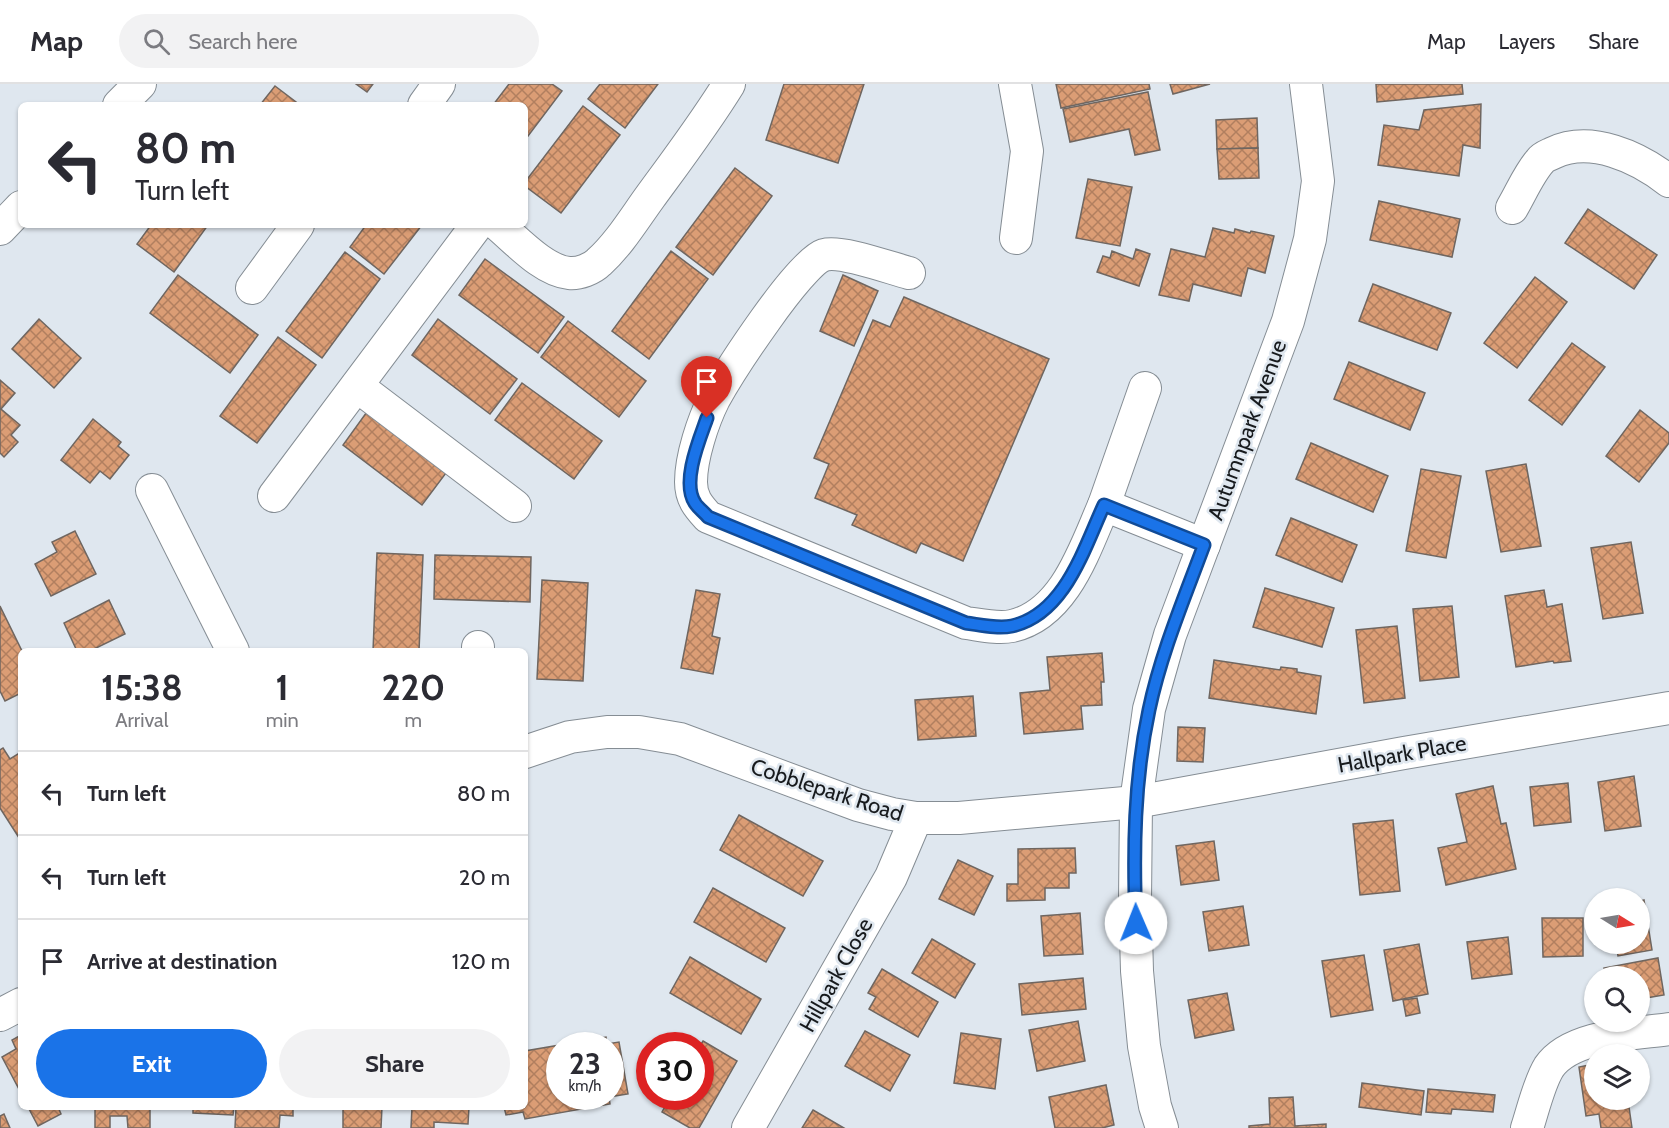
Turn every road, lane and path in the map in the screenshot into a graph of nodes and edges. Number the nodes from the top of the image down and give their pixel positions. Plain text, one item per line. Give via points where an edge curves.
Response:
1 (140, 84) edge
2 (439, 84) edge
3 (729, 84) edge
4 (1015, 84) edge
5 (1306, 84) edge
6 (122, 102) edge
7 (426, 102) edge
8 (1669, 181) edge
9 (1512, 208) dead end
10 (18, 210) edge
11 (296, 228) edge
12 (475, 228) edge
13 (502, 228) edge
14 (0, 229) edge
15 (1016, 238) dead end
16 (909, 273) dead end
17 (252, 288) dead end
18 (357, 386) junction
19 (1145, 388) dead end
20 (152, 490) dead end
21 (274, 496) dead end
22 (1104, 505) junction
23 (515, 506) dead end
24 (1204, 545) junction
25 (231, 648) edge
26 (1669, 708) edge
27 (528, 751) edge
28 (1136, 802) junction
29 (916, 818) junction
30 (18, 1006) edge
31 (0, 1015) edge
32 (1669, 1029) edge
33 (748, 1128) edge
34 (1162, 1128) edge
35 (1527, 1128) edge

1 - 6 street
2 - 7 street
3 - 13 street via 614,247 597,264 570,273 549,267
4 - 15 street via 1027,151
5 - 24 street, Autumnpark Avenue via 1318,182 1310,239 1288,321
8 - 9 street via 1637,160 1611,151 1583,146 1564,148 1541,159
10 - 14 street
11 - 17 street
12 - 18 street
16 - 22 street via 840,255 825,255 801,274 750,341 714,400 694,453 693,501 708,517 966,623 1010,626 1030,620 1051,604 1072,575
18 - 21 street
18 - 23 street
19 - 22 street
20 - 25 street
22 - 24 street
24 - 28 street, Autumnpark Avenue via 1170,635 1149,709
26 - 28 street, Hallpark Place
27 - 29 street, Cobblepark Road via 570,737 607,732 680,739 858,805
28 - 29 street, Cobblepark Road via 959,818
28 - 34 street, Autumnpark Avenue via 1137,971 1144,1046
29 - 33 street, Hillpark Close via 891,878
30 - 31 street
32 - 35 street via 1592,1041 1562,1054 1549,1068

